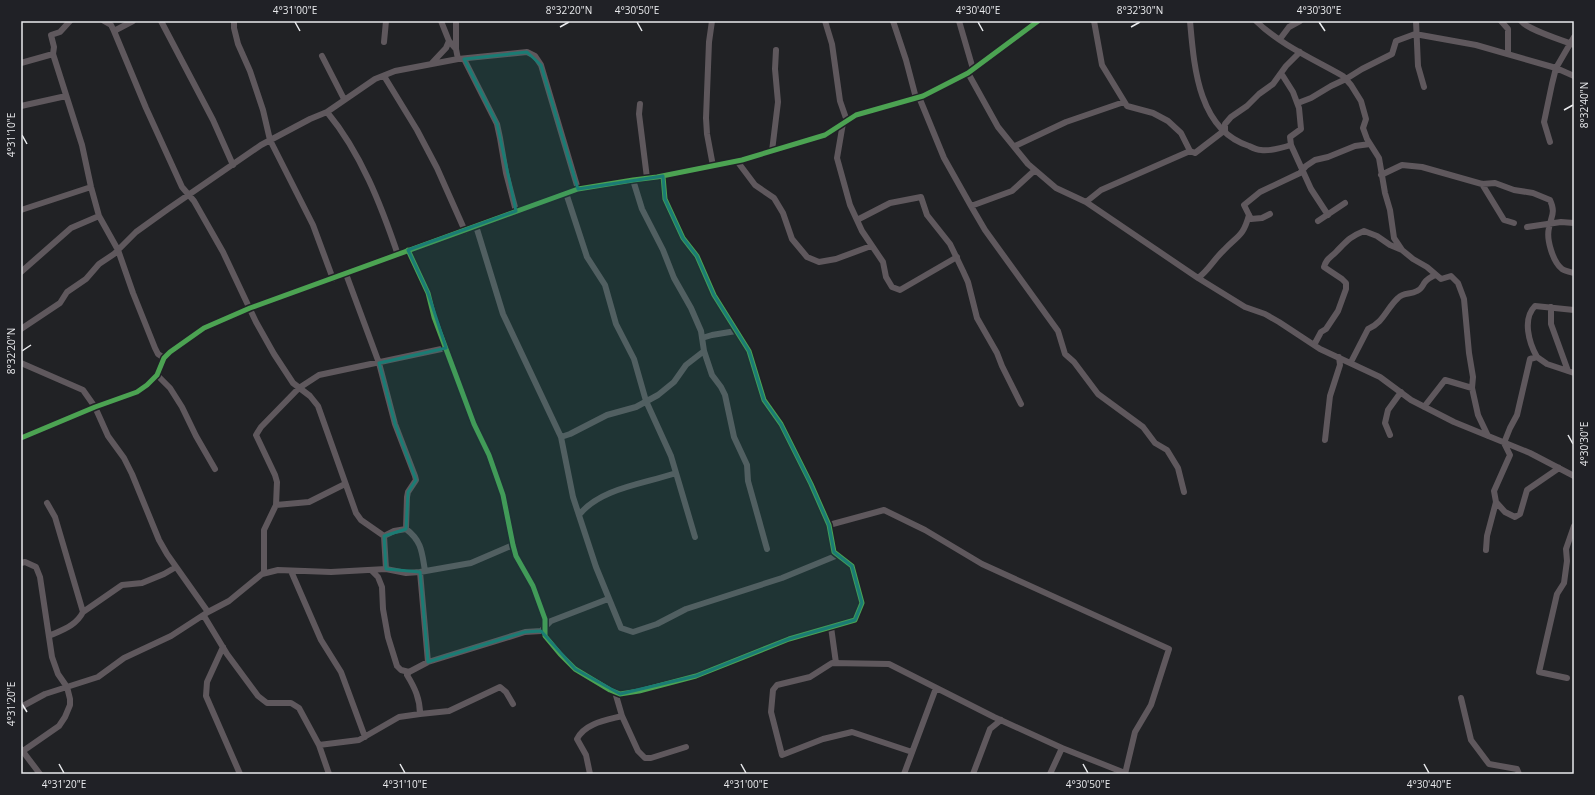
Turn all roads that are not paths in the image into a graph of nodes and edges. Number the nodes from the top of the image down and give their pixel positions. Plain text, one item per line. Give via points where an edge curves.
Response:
1 (70, 21) edge
2 (104, 21) edge
3 (133, 21) edge
4 (161, 21) edge
5 (386, 21) edge
6 (441, 21) edge
7 (456, 21) edge
8 (712, 21) edge
9 (825, 21) edge
10 (893, 21) edge
11 (959, 21) edge
12 (1038, 21) edge
13 (1094, 21) edge
14 (1190, 21) edge
15 (1256, 21) edge
16 (1300, 21) edge
17 (1416, 21) edge
18 (1501, 21) edge
19 (1521, 21) edge
20 (236, 22) edge
21 (114, 31) junction
22 (1415, 34) junction
23 (1574, 37) edge
24 (1280, 39) junction
25 (449, 41) junction
26 (384, 42) dead end
27 (1572, 44) edge
28 (456, 49) junction
29 (776, 50) dead end
30 (1300, 52) junction
31 (1508, 53) junction
32 (53, 54) junction
33 (322, 56) dead end
34 (461, 59) junction
35 (21, 63) edge
36 (431, 64) junction
37 (1556, 68) junction
38 (970, 71) junction
39 (1281, 73) junction
40 (384, 76) junction
41 (1574, 76) edge
42 (1346, 79) junction
43 (1424, 87) dead end
44 (66, 96) junction
45 (917, 97) junction
46 (344, 99) junction
47 (1124, 102) junction
48 (640, 104) dead end
49 (1298, 104) junction
50 (21, 106) edge
51 (327, 112) junction
52 (845, 122) junction
53 (1225, 130) junction
54 (270, 140) junction
55 (1550, 142) dead end
56 (1370, 144) junction
57 (1291, 145) junction
58 (1015, 146) junction
59 (772, 151) junction
60 (1190, 151) junction
61 (737, 161) junction
62 (233, 165) junction
63 (713, 166) junction
64 (1035, 170) junction
65 (1303, 170) junction
66 (1381, 175) junction
67 (662, 176) junction
68 (647, 178) junction
69 (633, 180) junction
70 (1482, 184) junction
71 (90, 187) junction
72 (578, 189) junction
73 (566, 193) junction
74 (190, 195) junction
75 (1086, 202) junction
76 (1345, 203) dead end
77 (971, 206) junction
78 (21, 210) edge
79 (516, 210) junction
80 (1270, 214) dead end
81 (1249, 215) junction
82 (1328, 215) junction
83 (99, 216) junction
84 (857, 220) junction
85 (1318, 221) dead end
86 (1514, 222) dead end
87 (1574, 223) edge
88 (1550, 224) junction
89 (476, 226) junction
90 (1527, 227) dead end
91 (464, 231) junction
92 (871, 246) junction
93 (118, 250) junction
94 (408, 250) junction
95 (1402, 250) junction
96 (398, 255) junction
97 (957, 257) junction
98 (21, 272) edge
99 (1574, 273) edge
100 (346, 274) junction
101 (1435, 275) junction
102 (1198, 278) junction
103 (333, 279) junction
104 (1552, 307) junction
105 (250, 308) junction
106 (1574, 310) edge
107 (21, 329) edge
108 (736, 331) junction
109 (702, 338) junction
110 (1314, 345) junction
111 (446, 348) junction
112 (704, 351) junction
113 (1339, 357) junction
114 (1537, 357) junction
115 (164, 358) junction
116 (1351, 362) junction
117 (21, 363) edge
118 (379, 363) junction
119 (1571, 372) edge
120 (157, 375) junction
121 (299, 388) junction
122 (1472, 388) junction
123 (1401, 392) junction
124 (646, 401) junction
125 (1021, 404) dead end
126 (95, 406) junction
127 (1424, 407) junction
128 (1390, 435) dead end
129 (561, 436) junction
130 (1488, 436) junction
131 (21, 438) edge
132 (1325, 440) dead end
133 (1504, 443) junction
134 (1558, 468) junction
135 (215, 469) dead end
136 (676, 473) junction
137 (1574, 476) edge
138 (345, 484) junction
139 (1184, 492) dead end
140 (1496, 502) junction
141 (47, 503) dead end
142 (276, 505) junction
143 (579, 515) junction
144 (829, 525) junction
145 (1574, 526) edge
146 (406, 530) junction
147 (384, 536) junction
148 (695, 537) dead end
149 (513, 545) junction
150 (767, 549) dead end
151 (1486, 550) dead end
152 (838, 555) junction
153 (21, 563) edge
154 (176, 567) junction
155 (386, 570) junction
156 (291, 571) junction
157 (372, 571) junction
158 (423, 572) junction
159 (264, 573) junction
160 (608, 599) junction
161 (83, 612) junction
162 (206, 614) junction
163 (546, 626) junction
164 (831, 627) junction
165 (49, 636) junction
166 (223, 647) junction
167 (428, 662) junction
168 (836, 663) junction
169 (409, 672) junction
170 (1567, 678) dead end
171 (68, 687) junction
172 (936, 688) junction
173 (615, 692) junction
174 (1461, 698) dead end
175 (513, 704) dead end
176 (21, 707) edge
177 (420, 714) junction
178 (622, 716) junction
179 (1001, 720) junction
180 (365, 737) junction
181 (319, 745) junction
182 (686, 747) dead end
183 (1062, 748) junction
184 (22, 750) edge
185 (912, 752) junction
186 (40, 774) edge
187 (240, 774) edge
188 (329, 774) edge
189 (590, 774) edge
190 (904, 774) edge
191 (973, 774) edge
192 (1050, 774) edge
193 (1125, 774) edge
194 (1519, 774) edge

1 - 32 street via 60,32 51,36
2 - 21 street via 111,25
3 - 21 street
4 - 62 street via 213,120
5 - 26 street
6 - 25 street
7 - 28 street
8 - 63 street via 706,118
9 - 52 street via 832,44
10 - 45 street
11 - 38 street
12 - 38 street
13 - 47 street via 1102,65
14 - 53 street via 1194,66 1207,109
15 - 24 street
16 - 24 street via 1289,27
17 - 22 street
18 - 31 street via 1508,29
19 - 27 street via 1534,30
20 - 54 street via 234,28 238,44 263,110
21 - 74 street via 182,187
22 - 31 street via 1476,44
22 - 42 street via 1396,41 1392,54
22 - 43 street via 1418,66
23 - 27 street
24 - 30 street
25 - 28 street
25 - 36 street
27 - 37 street
28 - 34 street
29 - 59 street via 778,102
30 - 39 street
30 - 42 street
31 - 37 street
32 - 35 street
32 - 44 street
33 - 46 street
34 - 36 street
34 - 72 street via 527,52 535,56 542,65
34 - 79 street via 496,124
36 - 40 street via 395,71
37 - 41 street
37 - 55 street via 1544,122
38 - 45 street
38 - 58 street via 993,120
39 - 49 street
39 - 53 street via 1273,84 1231,117 1225,124
40 - 46 street
40 - 91 street via 434,162
42 - 49 street
42 - 56 street via 1361,101 1366,119 1363,128
44 - 50 street
44 - 71 street via 82,145
45 - 52 street via 856,115
45 - 77 street via 944,158
46 - 51 street
47 - 58 street via 1066,122
47 - 60 street via 1129,107 1153,113 1168,121 1181,133
48 - 68 street via 638,114
49 - 57 street via 1301,129 1290,137
51 - 54 street
51 - 96 street via 349,144 372,188
52 - 59 street via 825,135
52 - 84 street via 837,158 850,205
53 - 57 street via 1234,140 1261,150 1281,149
53 - 60 street via 1195,153
54 - 62 street
54 - 103 street via 313,225
56 - 65 street via 1355,146 1315,160
56 - 66 street via 1379,158
57 - 65 street
58 - 64 street
59 - 61 street
60 - 75 street via 1102,190
61 - 63 street
61 - 92 street via 755,185 774,198 792,239 807,257 819,262 836,259
62 - 74 street
63 - 67 street
64 - 75 street via 1056,188
64 - 77 street via 1012,191
65 - 81 street via 1250,199 1244,205
65 - 82 street via 1311,189
66 - 70 street via 1402,165
66 - 95 street via 1394,238
67 - 68 street
67 - 108 street via 665,199 681,232 697,256 714,295
68 - 69 street
69 - 72 street
69 - 109 street via 642,209 674,278 692,308
70 - 86 street via 1504,220
70 - 88 street via 1495,183 1550,200 1553,207
71 - 78 street
71 - 83 street
72 - 73 street
73 - 79 street
73 - 124 street via 587,257 605,285 616,324 634,359
74 - 93 street via 136,232
74 - 105 street via 223,252
75 - 102 street
76 - 82 street
77 - 139 street via 985,230 1058,331 1065,354 1098,394 1143,427 1155,443 1167,450 1178,468
79 - 89 street
80 - 81 street via 1251,219
81 - 102 street via 1246,228 1240,236 1223,250
82 - 85 street
83 - 93 street
83 - 98 street via 71,228
84 - 92 street
84 - 97 street via 890,204 921,197 927,215
87 - 88 street
88 - 90 street
88 - 99 street via 1549,238 1556,262 1563,270
89 - 91 street
89 - 129 street via 503,314
91 - 94 street
92 - 97 street via 883,262 892,287 900,290
93 - 107 street via 99,264 86,279 67,292 60,303
93 - 115 street via 155,348
94 - 96 street
94 - 111 street via 428,293
95 - 101 street
95 - 110 street via 1364,231 1345,241 1326,260 1324,267 1342,279 1346,283 1346,289 1338,312
96 - 100 street
97 - 125 street via 968,282 977,318
100 - 103 street
100 - 118 street
101 - 116 street via 1425,281 1423,288 1417,292 1404,294 1397,299 1376,325 1368,329
101 - 122 street via 1441,279 1451,276 1458,283 1464,299
102 - 110 street via 1245,307 1279,322
103 - 105 street
104 - 106 street
104 - 114 street via 1535,306 1530,311 1528,321 1531,346
104 - 119 street via 1551,324
105 - 115 street via 204,328
105 - 121 street via 287,376
108 - 109 street
108 - 144 street via 749,352 764,400 781,424
109 - 112 street
110 - 113 street
111 - 118 street
111 - 149 street via 503,495
112 - 124 street via 686,365 674,382
112 - 150 street via 712,375 725,395 734,436 747,465 748,481
113 - 116 street
113 - 132 street via 1340,365 1330,396
114 - 119 street via 1547,364
114 - 133 street via 1530,359 1517,415
115 - 120 street
116 - 123 street via 1380,377
117 - 126 street via 83,390
118 - 121 street via 319,375
118 - 146 street via 395,424 416,476 407,497
120 - 126 street via 137,392
120 - 135 street via 170,388 182,407
121 - 138 street via 318,406
121 - 142 street via 256,435 275,475
122 - 127 street via 1445,380
122 - 130 street via 1478,415
123 - 127 street
123 - 128 street via 1388,410 1385,423
124 - 129 street
124 - 136 street
126 - 131 street
126 - 154 street via 108,436 132,474 159,540
127 - 130 street
129 - 143 street
130 - 133 street
133 - 134 street
133 - 140 street via 1510,455 1494,492
134 - 137 street
134 - 140 street via 1527,490 1520,514 1515,517 1505,512
136 - 143 street via 628,487 596,500 586,506
136 - 148 street
138 - 142 street via 309,502
138 - 147 street via 358,517
140 - 151 street
141 - 161 street via 59,528
142 - 159 street via 264,530
143 - 160 street
144 - 152 street via 834,552
144 - 193 street via 884,510 925,530 982,564 1169,649 1151,705 1135,732
145 - 170 street via 1566,549 1564,582 1557,594 1539,672
146 - 147 street
146 - 158 street via 419,542
147 - 155 street
149 - 158 street via 471,563
149 - 163 street via 532,586
152 - 160 street via 782,578 686,609 657,624 633,632 621,628
152 - 164 street via 852,566 862,603 855,620
153 - 165 street via 36,567 38,572
154 - 161 street via 142,583 122,585
154 - 162 street
155 - 157 street
155 - 158 street
156 - 157 street
156 - 159 street
156 - 180 street via 321,640 341,672
157 - 169 street via 382,587 388,637 397,666
158 - 167 street
159 - 162 street via 229,601
160 - 163 street via 551,621
161 - 165 street via 68,628
162 - 166 street
162 - 171 street via 171,636 124,658 98,677
163 - 167 street via 541,631 525,632
163 - 173 street via 546,636 560,654 576,669
164 - 168 street
164 - 173 street via 789,639 696,676 639,691 620,694
165 - 171 street via 52,658 58,674
166 - 181 street via 258,696 267,703 292,703 299,708
166 - 187 street via 208,682 206,696
167 - 169 street
168 - 172 street via 889,664
168 - 185 street via 810,677 777,685 773,690 771,712 782,755 816,741 852,732
169 - 177 street via 407,675 420,702
171 - 176 street via 45,694
171 - 184 street via 70,705 59,726
172 - 179 street
172 - 185 street
173 - 178 street
174 - 194 street via 1471,740 1489,764 1517,769
175 - 177 street via 500,687 449,711
177 - 180 street via 398,717
178 - 182 street via 638,751 645,758
178 - 189 street via 596,723 580,733 577,739 586,755
179 - 183 street
179 - 191 street via 990,729
180 - 181 street
181 - 188 street
183 - 192 street
183 - 193 street
184 - 186 street
185 - 190 street

